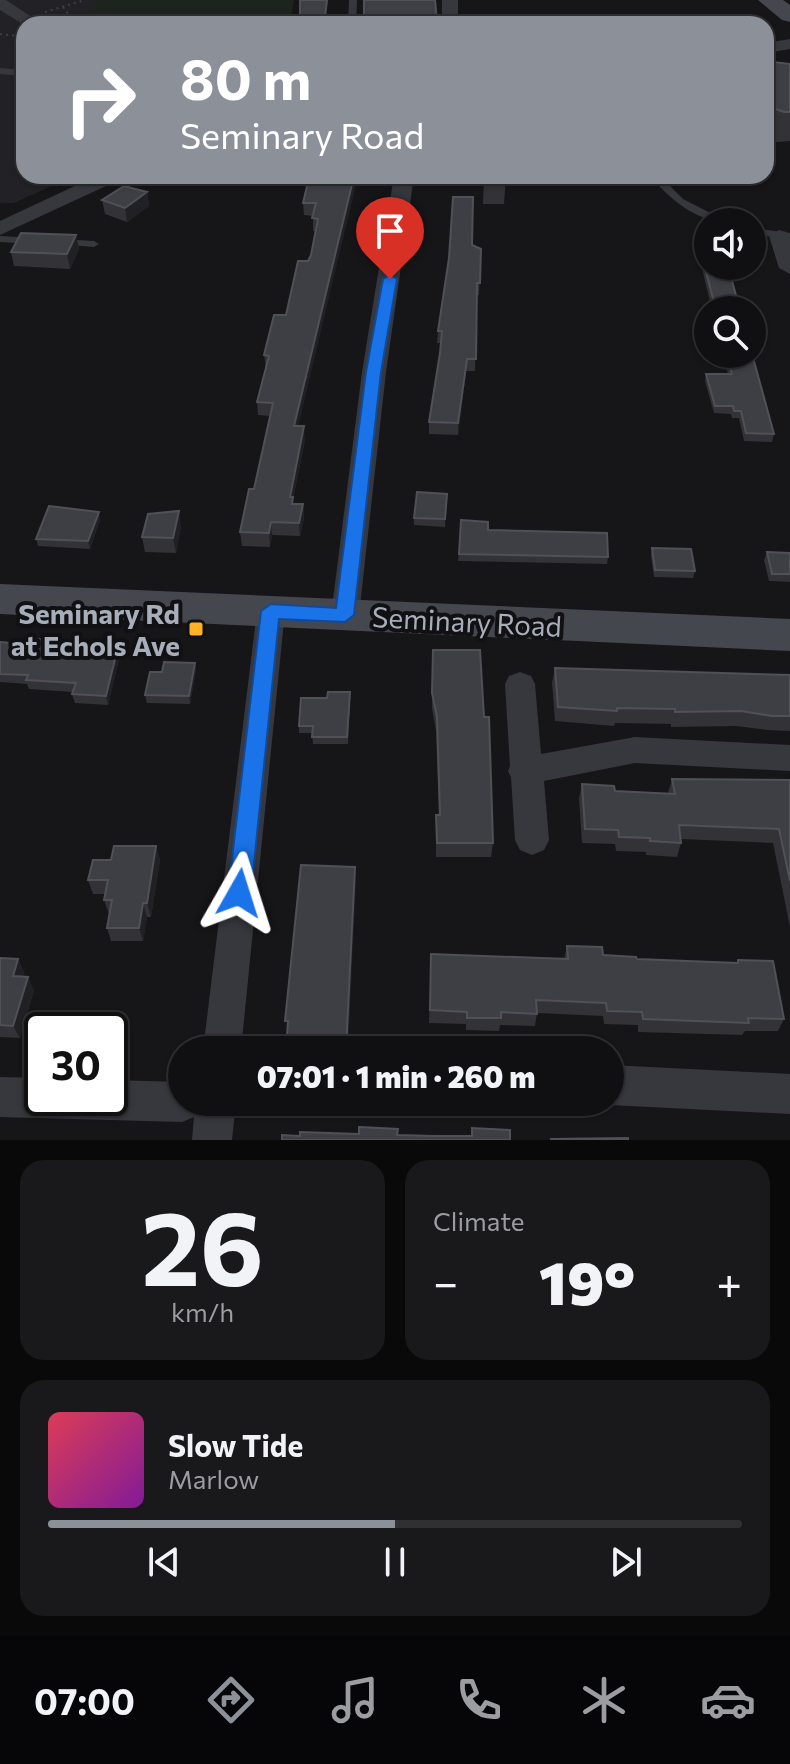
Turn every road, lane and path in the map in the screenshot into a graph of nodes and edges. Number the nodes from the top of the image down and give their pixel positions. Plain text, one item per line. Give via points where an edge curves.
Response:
1 (78, 0) edge
2 (85, 0) edge
3 (769, 0) edge
4 (0, 3) edge
5 (64, 6) dead end
6 (790, 15) edge
7 (17, 16) edge
8 (63, 16) edge
9 (95, 184) edge
10 (403, 184) edge
11 (663, 184) edge
12 (694, 208) edge
13 (0, 229) edge
14 (784, 236) edge
15 (0, 239) edge
16 (94, 244) dead end
17 (790, 268) edge
18 (0, 599) edge
19 (271, 611) junction
20 (345, 615) junction
21 (790, 635) edge
22 (520, 684) dead end
23 (790, 758) edge
24 (524, 771) junction
25 (532, 840) dead end
26 (224, 1036) edge
27 (624, 1086) edge
28 (790, 1094) edge
29 (0, 1097) edge
30 (168, 1102) edge
31 (215, 1116) edge
32 (212, 1140) edge

1 - 8 path via 61,5 68,12
2 - 5 path
3 - 6 main road
4 - 7 street
9 - 13 street
10 - 20 street
11 - 12 lane
14 - 17 street
15 - 16 lane
18 - 19 main road, Seminary Road
19 - 20 main road, Seminary Road
19 - 26 street
20 - 21 main road, Seminary Road
22 - 24 street
23 - 24 street via 635,750
24 - 25 street
27 - 28 street
29 - 30 street
31 - 32 street

